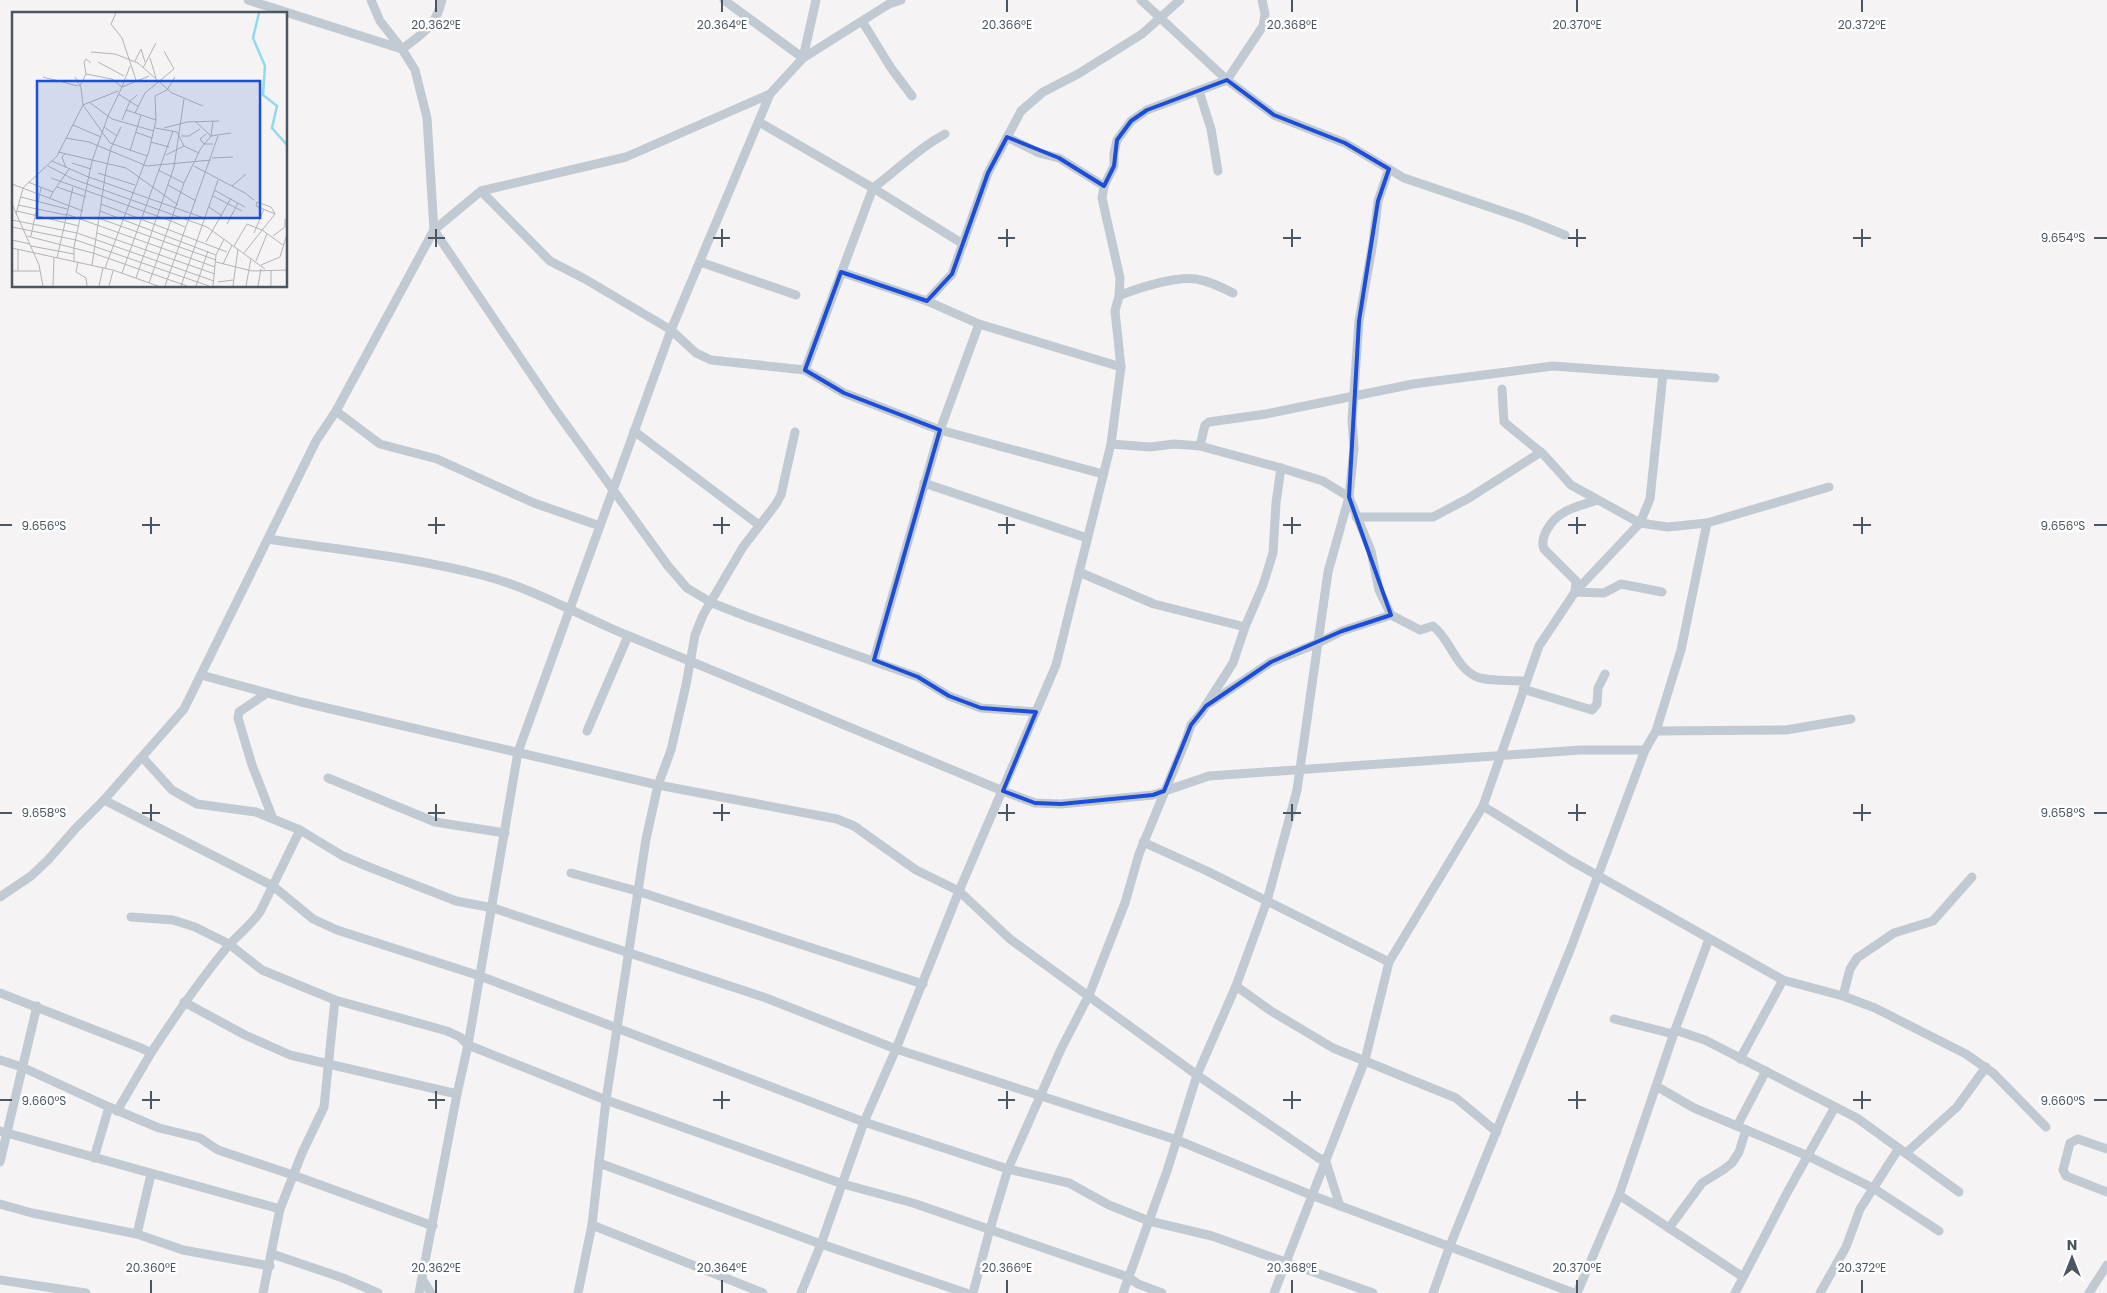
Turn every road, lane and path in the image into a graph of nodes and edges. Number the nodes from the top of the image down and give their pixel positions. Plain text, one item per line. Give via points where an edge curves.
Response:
1 (248, 0) edge
2 (371, 0) edge
3 (442, 0) edge
4 (724, 0) edge
5 (816, 0) edge
6 (901, 0) edge
7 (1141, 0) edge
8 (1180, 0) edge
9 (1262, 0) edge
10 (286, 12) edge
11 (288, 13) edge
12 (1161, 18) junction
13 (862, 21) junction
14 (402, 49) junction
15 (803, 58) junction
16 (1226, 80) junction
17 (1199, 91) junction
18 (770, 94) junction
19 (912, 96) dead end
20 (759, 122) junction
21 (945, 134) dead end
22 (1007, 137) junction
23 (1388, 168) junction
24 (1218, 171) dead end
25 (1104, 186) junction
26 (873, 188) junction
27 (481, 191) junction
28 (434, 230) junction
29 (1565, 235) dead end
30 (963, 244) junction
31 (700, 262) junction
32 (841, 272) junction
33 (1233, 293) dead end
34 (796, 295) dead end
35 (1119, 296) junction
36 (926, 301) junction
37 (979, 324) junction
38 (671, 330) junction
39 (1121, 366) junction
40 (806, 370) junction
41 (1663, 374) junction
42 (1715, 378) dead end
43 (1502, 389) dead end
44 (1354, 396) junction
45 (336, 411) junction
46 (940, 430) junction
47 (634, 431) junction
48 (794, 432) dead end
49 (1111, 444) junction
50 (1200, 446) junction
51 (1541, 452) junction
52 (1281, 468) junction
53 (1103, 474) junction
54 (924, 483) junction
55 (1829, 487) dead end
56 (613, 490) junction
57 (1349, 497) junction
58 (1597, 500) junction
59 (1356, 518) junction
60 (1707, 523) junction
61 (1640, 524) junction
62 (600, 526) junction
63 (759, 526) junction
64 (1087, 538) junction
65 (268, 539) junction
66 (1079, 572) junction
67 (1575, 592) junction
68 (1662, 592) dead end
69 (712, 603) junction
70 (570, 609) junction
71 (1391, 615) junction
72 (1245, 627) junction
73 (628, 636) junction
74 (1318, 643) junction
75 (691, 660) junction
76 (874, 660) junction
77 (1605, 674) dead end
78 (201, 675) junction
79 (1524, 685) junction
80 (267, 693) junction
81 (1206, 706) junction
82 (1036, 712) junction
83 (1851, 719) dead end
84 (587, 731) dead end
85 (1656, 731) junction
86 (1645, 750) junction
87 (518, 752) junction
88 (1502, 756) junction
89 (143, 758) junction
90 (1300, 769) junction
91 (328, 778) dead end
92 (658, 785) junction
93 (1002, 791) junction
94 (1164, 791) junction
95 (104, 800) junction
96 (1483, 806) junction
97 (273, 819) junction
98 (300, 830) junction
99 (505, 833) junction
100 (1143, 842) junction
101 (571, 873) dead end
102 (1597, 875) junction
103 (1972, 877) dead end
104 (273, 886) junction
105 (637, 891) junction
106 (959, 891) junction
107 (0, 896) edge
108 (1267, 901) junction
109 (493, 908) junction
110 (131, 917) dead end
111 (1709, 939) junction
112 (229, 944) junction
113 (629, 952) junction
114 (1388, 962) junction
115 (480, 976) junction
116 (1783, 980) junction
117 (922, 984) junction
118 (1236, 986) junction
119 (0, 992) edge
120 (1089, 994) junction
121 (1843, 996) junction
122 (334, 1000) junction
123 (184, 1002) junction
124 (37, 1006) junction
125 (1614, 1019) dead end
126 (616, 1029) junction
127 (1674, 1032) junction
128 (468, 1045) junction
129 (896, 1049) junction
130 (151, 1053) junction
131 (1740, 1059) junction
132 (0, 1060) edge
133 (1365, 1060) junction
134 (328, 1063) junction
135 (22, 1067) junction
136 (1986, 1067) junction
137 (1766, 1071) junction
138 (1197, 1074) junction
139 (1656, 1086) junction
140 (457, 1094) junction
141 (1040, 1095) junction
142 (606, 1100) junction
143 (1835, 1107) junction
144 (113, 1109) junction
145 (864, 1122) junction
146 (1737, 1126) junction
147 (2046, 1127) dead end
148 (1746, 1130) junction
149 (4, 1132) edge
150 (1497, 1132) junction
151 (1177, 1140) junction
152 (2107, 1149) edge
153 (1902, 1151) junction
154 (1808, 1156) junction
155 (94, 1158) junction
156 (1325, 1159) junction
157 (0, 1162) edge
158 (599, 1163) junction
159 (1008, 1168) junction
160 (151, 1174) junction
161 (293, 1175) junction
162 (843, 1184) junction
163 (1873, 1188) junction
164 (1960, 1192) dead end
165 (2107, 1192) edge
166 (1619, 1194) junction
167 (1311, 1195) junction
168 (0, 1204) edge
169 (1340, 1206) junction
170 (280, 1210) junction
171 (1149, 1220) junction
172 (592, 1225) junction
173 (433, 1226) junction
174 (1669, 1228) junction
175 (990, 1229) junction
176 (1939, 1231) dead end
177 (137, 1234) junction
178 (822, 1244) junction
179 (1449, 1248) junction
180 (272, 1254) junction
181 (1286, 1262) junction
182 (2107, 1265) edge
183 (270, 1266) junction
184 (1128, 1277) junction
185 (1743, 1277) junction
186 (422, 1279) junction
187 (0, 1280) edge
188 (86, 1293) edge
189 (262, 1293) edge
190 (378, 1293) edge
191 (419, 1293) edge
192 (431, 1293) edge
193 (578, 1293) edge
194 (763, 1293) edge
195 (801, 1293) edge
196 (966, 1293) edge
197 (974, 1293) edge
198 (1123, 1293) edge
199 (1162, 1293) edge
200 (1274, 1293) edge
201 (1373, 1293) edge
202 (1434, 1293) edge
203 (1575, 1293) edge
204 (1735, 1293) edge
205 (1820, 1293) edge
206 (2090, 1293) edge

1 - 10 street
2 - 14 street via 380,21
3 - 14 street via 440,11 430,27
4 - 15 street
5 - 15 street
6 - 13 street
7 - 12 street
8 - 12 street
9 - 16 street via 1263,26
11 - 14 street
12 - 16 street
12 - 22 street via 1118,50 1043,92 1021,111
13 - 15 street
13 - 19 street
14 - 28 street via 415,70 427,118
15 - 18 street
16 - 17 street
16 - 23 street via 1274,115 1345,143
17 - 24 street via 1211,129
17 - 25 street via 1147,110 1131,121 1117,140 1114,166
18 - 20 street
18 - 27 street via 626,157
20 - 26 street
20 - 31 street
21 - 26 street via 926,144
22 - 25 street via 1039,153 1059,158
22 - 30 street via 988,173
23 - 29 street via 1404,178
23 - 44 street via 1378,201 1359,321
25 - 35 street via 1102,198 1120,278
26 - 30 street
26 - 32 street
27 - 28 street
27 - 38 street via 550,261
28 - 45 street
28 - 56 street
30 - 36 street via 952,274
31 - 34 street
31 - 38 street
32 - 36 street
32 - 40 street
33 - 35 street via 1193,278 1141,286
35 - 39 street via 1115,311
36 - 37 street
37 - 39 street
37 - 46 street
38 - 40 street via 696,353 711,360
38 - 47 street
39 - 49 street
40 - 46 street via 844,393
41 - 42 street
41 - 44 street via 1553,366 1413,384
41 - 61 street via 1650,500
43 - 51 street via 1504,422
44 - 50 street via 1209,422
44 - 57 street via 1354,448
45 - 62 street via 380,444 437,459 534,503
45 - 65 street via 316,441
46 - 53 street
46 - 54 street
47 - 56 street
47 - 63 street
48 - 63 street via 780,495
49 - 50 street via 1150,448 1174,444
49 - 53 street
50 - 52 street
51 - 58 street via 1571,484
51 - 59 street via 1433,517
52 - 57 street via 1322,481
52 - 72 street via 1273,553
53 - 64 street
54 - 64 street
54 - 76 street
55 - 60 street
56 - 62 street
56 - 69 street via 687,588
57 - 59 street
57 - 74 street via 1328,572
58 - 61 street
58 - 67 street via 1563,512 1544,534 1544,549 1576,581
59 - 71 street via 1371,551 1379,590
60 - 61 street via 1668,527
60 - 85 street via 1680,650
61 - 67 street
62 - 70 street
63 - 69 street via 743,547
64 - 66 street
65 - 70 street via 486,576
65 - 78 street
66 - 72 street via 1154,604
66 - 82 street via 1056,665
67 - 68 street via 1604,594 1621,584
67 - 79 street via 1542,639
69 - 75 street via 695,635
69 - 76 street
70 - 73 street
70 - 87 street
71 - 74 street via 1342,630
71 - 79 street via 1420,630 1433,626 1440,631 1462,665 1476,676
72 - 81 street via 1233,663
73 - 75 street
73 - 84 street
74 - 81 street via 1271,662
74 - 90 street
75 - 92 street via 671,750
75 - 93 street
76 - 82 street via 918,676 948,696 981,708
77 - 79 street via 1598,688 1597,704 1592,710
78 - 80 street
78 - 89 street via 184,709
79 - 88 street
80 - 87 street
80 - 97 street via 239,712 238,718
81 - 94 street via 1191,725
82 - 93 street
83 - 85 street via 1786,730
85 - 86 street
86 - 88 street via 1580,750
86 - 102 street
87 - 92 street
87 - 99 street
88 - 90 street
88 - 96 street
89 - 95 street
89 - 97 street via 172,790 197,804 256,812
90 - 94 street via 1209,776
90 - 108 street via 1293,809
91 - 99 street via 435,822
92 - 105 street
92 - 106 street via 837,819 854,826 916,870
93 - 94 street via 1035,803 1061,804 1153,796
93 - 106 street
94 - 100 street
95 - 104 street
95 - 107 street via 31,876
96 - 102 street
96 - 114 street
97 - 98 street
98 - 104 street
98 - 109 street via 343,856 370,867 456,901
99 - 109 street
100 - 108 street
100 - 120 street via 1125,903
101 - 105 street
102 - 111 street
102 - 150 street
103 - 121 street via 1933,920 1894,933 1857,958 1850,968
104 - 112 street via 253,922
104 - 115 street via 313,919 336,930
105 - 113 street
105 - 117 street
106 - 117 street
106 - 120 street via 1010,939
108 - 114 street
108 - 118 street
109 - 113 street
109 - 115 street
110 - 112 street via 173,920 195,926
111 - 116 street
111 - 127 street
112 - 122 street via 262,970
112 - 123 street
113 - 126 street
113 - 129 street via 766,998
114 - 133 street
115 - 126 street
115 - 128 street
116 - 121 street
116 - 131 street
117 - 129 street
118 - 133 street via 1333,1048
118 - 138 street
119 - 124 street
120 - 138 street
120 - 141 street
121 - 136 street via 1875,1008
122 - 128 street via 447,1031
122 - 134 street
123 - 130 street
123 - 134 street via 290,1056
124 - 130 street
124 - 135 street
125 - 127 street
126 - 142 street
126 - 145 street
127 - 131 street via 1705,1040
127 - 139 street
128 - 140 street
128 - 142 street
129 - 141 street
129 - 145 street
130 - 144 street
131 - 137 street
132 - 135 street
133 - 150 street via 1456,1098
133 - 156 street
134 - 140 street
134 - 161 street via 324,1107
135 - 144 street
135 - 149 street
136 - 147 street
136 - 153 street via 1957,1107
137 - 143 street
137 - 146 street
138 - 151 street
138 - 156 street via 1320,1159
139 - 146 street via 1694,1108
139 - 166 street
140 - 173 street
141 - 151 street
141 - 159 street
142 - 158 street
142 - 162 street
143 - 153 street via 1857,1118
143 - 154 street
144 - 155 street
144 - 161 street via 159,1128 200,1138 218,1150
145 - 159 street
145 - 162 street
146 - 148 street
148 - 154 street
148 - 174 street via 1740,1152 1732,1163 1702,1183
149 - 155 street
149 - 157 street
150 - 179 street
151 - 167 street
151 - 171 street
152 - 165 street via 2073,1140 2063,1170 2066,1176
153 - 163 street
153 - 164 street
154 - 163 street
154 - 185 street
155 - 160 street
156 - 167 street
156 - 169 street
158 - 172 street
158 - 178 street
159 - 171 street via 1069,1183 1109,1205
159 - 175 street
160 - 170 street
160 - 177 street
161 - 170 street
161 - 173 street
162 - 175 street
162 - 178 street
163 - 176 street
163 - 205 street
166 - 174 street
166 - 203 street
167 - 169 street
167 - 181 street
168 - 177 street
169 - 179 street
170 - 180 street
171 - 181 street via 1212,1236
171 - 184 street
172 - 193 street
172 - 194 street
173 - 186 street
174 - 185 street
175 - 184 street
175 - 197 street
177 - 183 street via 183,1250
178 - 195 street
178 - 196 street
179 - 202 street
179 - 203 street
180 - 183 street
180 - 190 street
181 - 200 street
181 - 201 street
182 - 206 street
183 - 189 street
184 - 198 street
184 - 199 street
185 - 204 street
186 - 191 street
186 - 192 street
187 - 188 street

